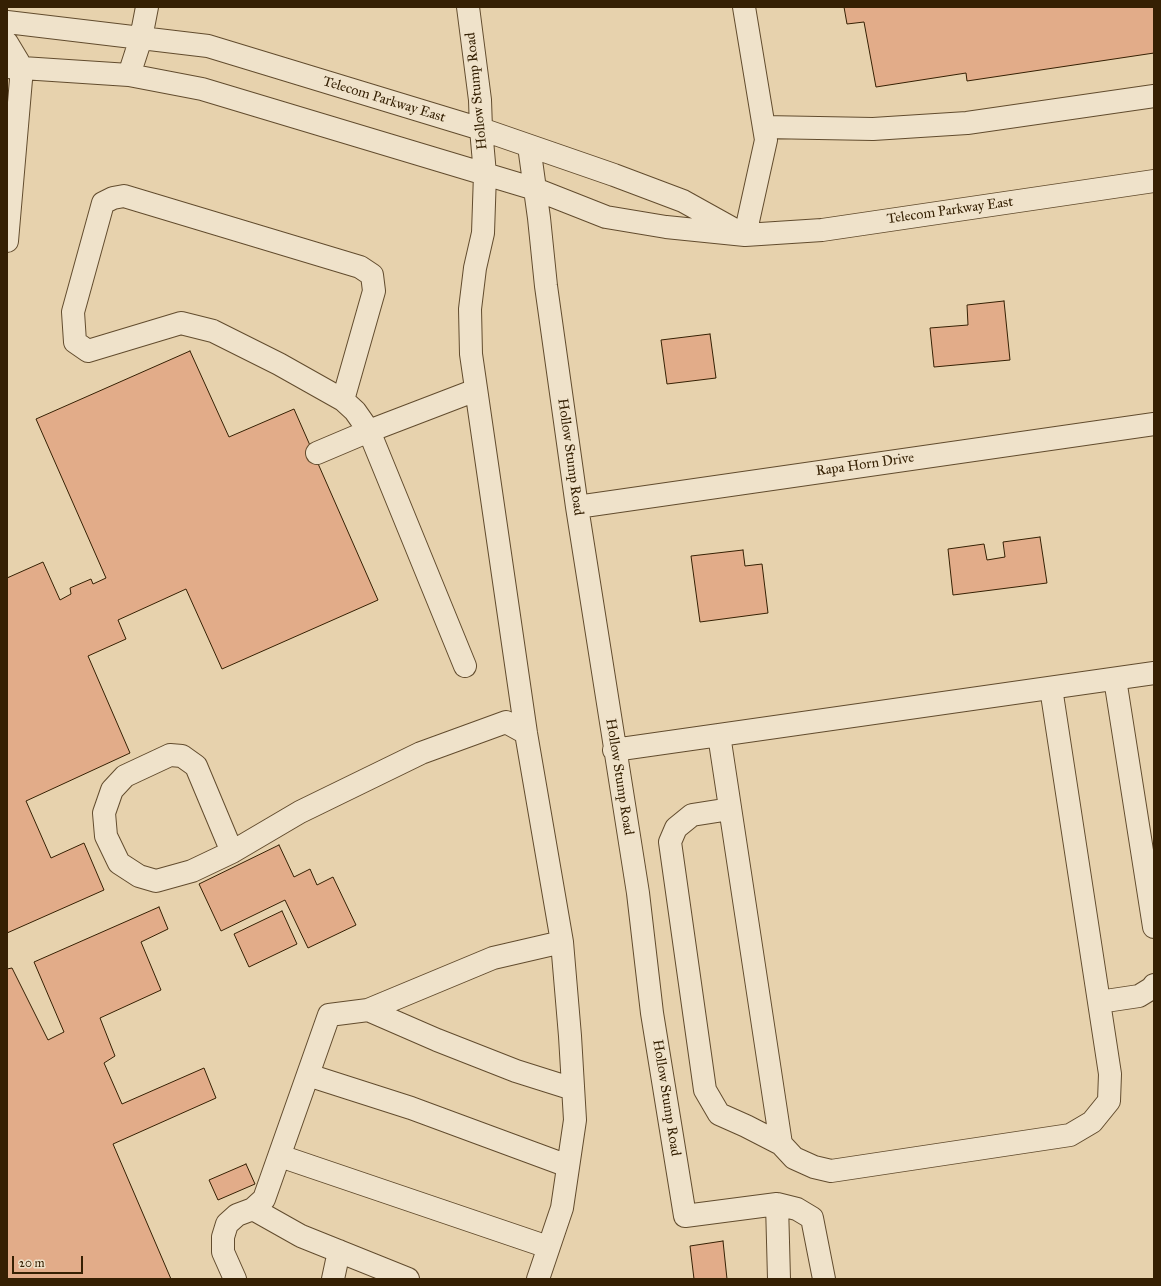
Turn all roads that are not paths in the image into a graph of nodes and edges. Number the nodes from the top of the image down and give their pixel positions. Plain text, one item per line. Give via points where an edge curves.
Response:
1 (146, 7) edge
2 (468, 7) edge
3 (744, 7) edge
4 (7, 22) edge
5 (141, 38) junction
6 (7, 43) edge
7 (15, 68) edge
8 (129, 75) junction
9 (1154, 96) edge
10 (764, 127) junction
11 (481, 129) junction
12 (529, 146) junction
13 (485, 174) junction
14 (1154, 181) edge
15 (535, 189) junction
16 (745, 235) junction
17 (7, 241) edge
18 (476, 390) junction
19 (342, 400) junction
20 (1154, 424) edge
21 (369, 431) junction
22 (317, 453) dead end
23 (577, 507) junction
24 (465, 666) dead end
25 (1154, 673) edge
26 (1115, 679) junction
27 (1051, 688) junction
28 (526, 733) junction
29 (719, 735) junction
30 (614, 750) junction
31 (730, 809) junction
32 (232, 852) junction
33 (1154, 926) edge
34 (562, 942) junction
35 (1154, 985) edge
36 (1099, 1002) junction
37 (368, 1010) junction
38 (308, 1075) junction
39 (573, 1089) junction
40 (781, 1144) junction
41 (280, 1156) junction
42 (568, 1166) junction
43 (777, 1204) junction
44 (253, 1209) junction
45 (548, 1247) junction
46 (339, 1251) junction
47 (236, 1279) edge
48 (333, 1279) edge
49 (408, 1279) edge
50 (538, 1279) edge
51 (779, 1279) edge
52 (824, 1279) edge

1 - 5 street
2 - 11 street, Hollow Stump Road via 480,100
3 - 10 street
4 - 5 street, Telecom Parkway East
5 - 8 street
5 - 11 street, Telecom Parkway East via 208,46
6 - 7 street
7 - 8 street, Telecom Parkway East
7 - 17 street
8 - 13 street, Telecom Parkway East via 202,89
9 - 10 street via 967,124 873,129
10 - 16 street via 766,140
11 - 12 street, Telecom Parkway East
11 - 13 street, Hollow Stump Road
12 - 15 street, Hollow Stump Road
12 - 16 street, Telecom Parkway East via 683,200
13 - 15 street, Telecom Parkway East
13 - 18 street, Hollow Stump Road via 483,233 470,309 471,354
14 - 16 street, Telecom Parkway East via 822,230
15 - 16 street, Telecom Parkway East via 606,217 666,227
15 - 23 street, Hollow Stump Road
18 - 21 street
18 - 28 street, Hollow Stump Road
19 - 19 street via 279,364 213,331 181,323 88,351 75,342 73,312 103,203 124,196 360,266 372,275 374,291
19 - 21 street via 355,411
20 - 23 street, Rapa Horn Drive
21 - 22 street
21 - 24 street
23 - 30 street, Hollow Stump Road
25 - 26 street
26 - 27 street
26 - 33 street
27 - 29 street
27 - 36 street
28 - 32 street via 506,722 421,753 300,812
28 - 34 street, Hollow Stump Road
29 - 30 street
29 - 31 street
30 - 43 street, Hollow Stump Road via 638,893 652,1013 685,1216
31 - 40 street
31 - 40 street via 692,815 676,828 670,842 705,1090 719,1114
32 - 32 street via 192,871 156,881 139,876 120,863 106,836 104,813 112,790 125,776 170,756 182,756 196,766
34 - 37 street via 493,958
34 - 39 street, Hollow Stump Road
35 - 36 street via 1139,996
36 - 40 street via 1110,1074 1109,1101 1092,1122 1070,1135 831,1171 794,1158
37 - 38 street via 329,1015
37 - 39 street via 516,1071
38 - 41 street
38 - 42 street via 410,1108
39 - 42 street, Hollow Stump Road via 575,1120
41 - 44 street via 264,1199
41 - 45 street
42 - 45 street, Hollow Stump Road via 562,1208
43 - 51 street
43 - 52 street, Hollow Stump Road via 797,1209 812,1218
44 - 46 street via 301,1236
44 - 47 street via 237,1215 227,1224 223,1237 223,1252
45 - 50 street, Hollow Stump Road
46 - 48 street
46 - 49 street

